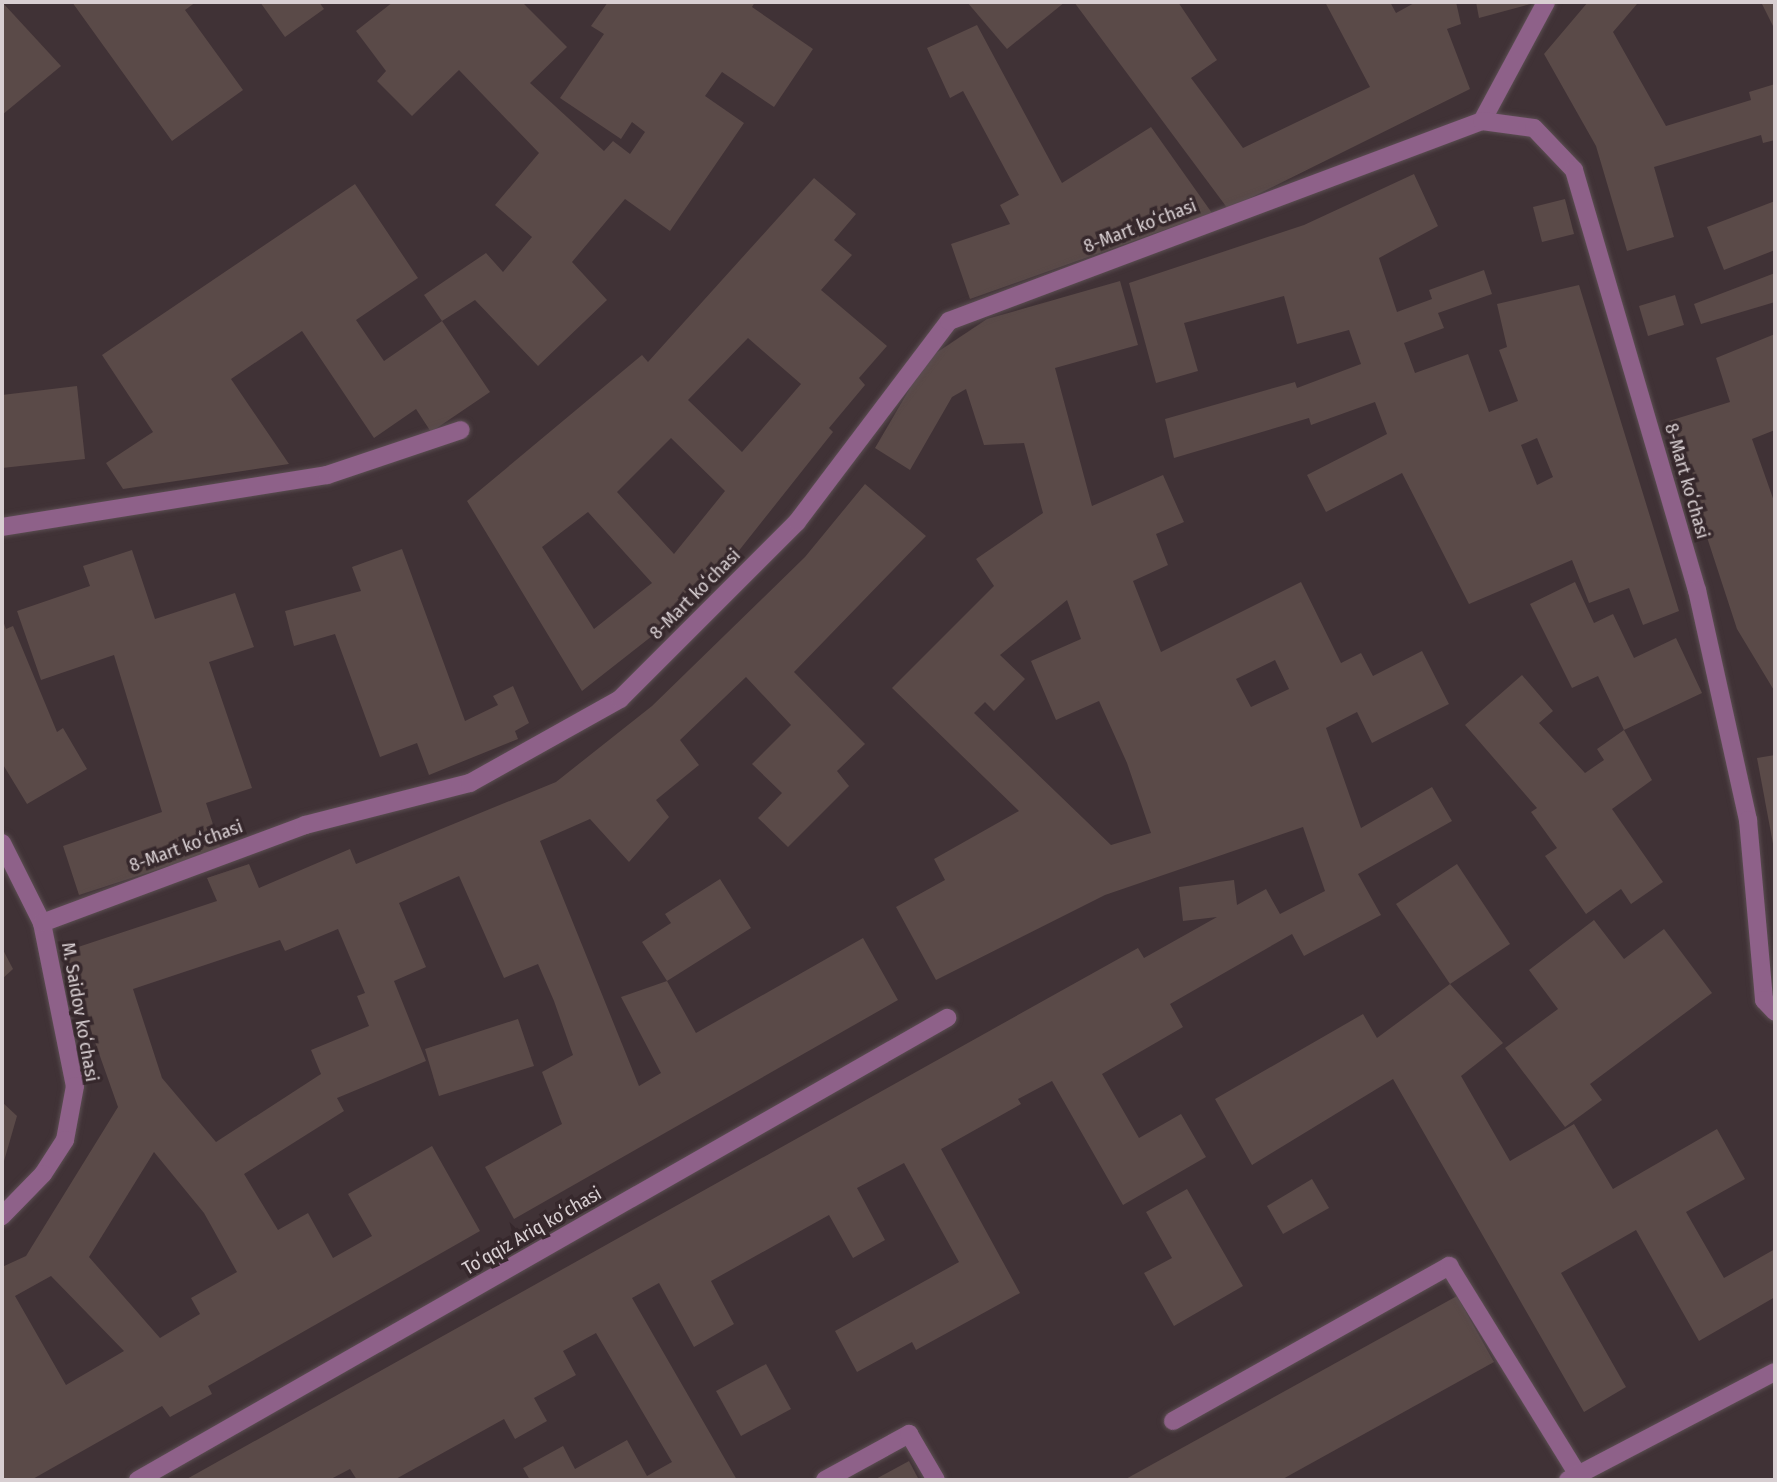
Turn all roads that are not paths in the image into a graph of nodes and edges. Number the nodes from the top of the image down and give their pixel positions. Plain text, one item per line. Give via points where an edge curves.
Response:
1 (1546, 2) edge
2 (1482, 121) junction
3 (461, 430) dead end
4 (2, 527) edge
5 (2, 844) edge
6 (42, 923) junction
7 (1775, 1012) edge
8 (947, 1018) dead end
9 (2, 1216) edge
10 (1775, 1371) edge
11 (1173, 1421) dead end
12 (1573, 1478) edge
13 (138, 1480) edge
14 (825, 1480) edge
15 (936, 1480) edge

1 - 2 street
2 - 6 street, 8-Mart koʻchasi via 949,321 797,523 620,699 470,783 305,825
2 - 7 street, 8-Mart koʻchasi via 1534,128 1574,170 1697,590 1748,820 1764,1000
3 - 4 street via 327,475
5 - 6 street, M. Saidov koʻchasi
6 - 9 street, M. Saidov koʻchasi via 75,1086 65,1140 43,1174
8 - 13 street, Toʻqqiz Ariq koʻchasi
10 - 12 street
11 - 12 street via 1449,1266
14 - 15 street via 909,1434

